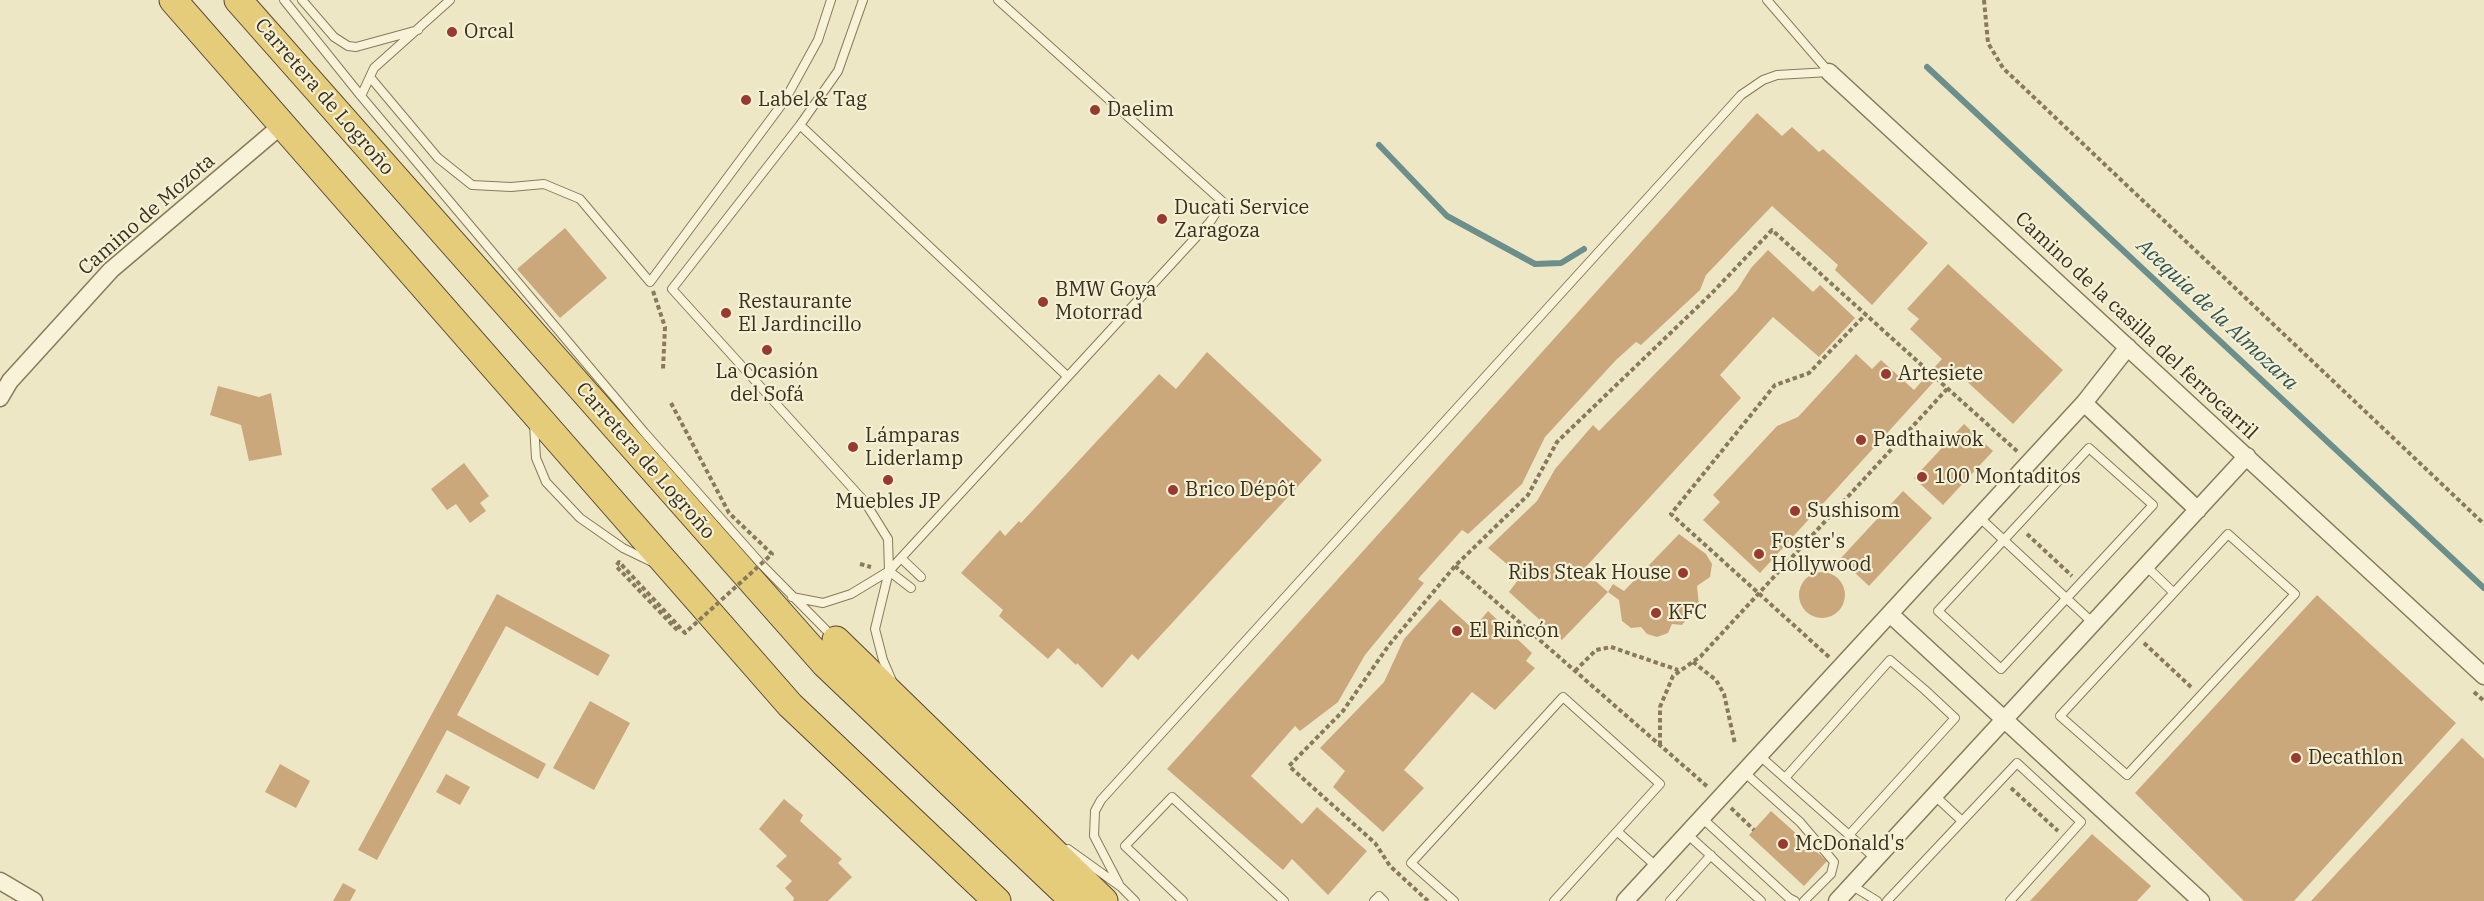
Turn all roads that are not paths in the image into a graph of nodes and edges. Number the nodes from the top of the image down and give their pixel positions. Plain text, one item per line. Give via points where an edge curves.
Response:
1 (238, 0) edge
2 (284, 0) edge
3 (302, 0) edge
4 (450, 0) edge
5 (831, 0) edge
6 (863, 0) edge
7 (998, 0) edge
8 (1767, 0) edge
9 (175, 3) edge
10 (418, 30) junction
11 (1829, 72) junction
12 (369, 77) junction
13 (361, 96) junction
14 (282, 125) junction
15 (801, 125) junction
16 (2128, 347) junction
17 (1067, 376) junction
18 (0, 398) edge
19 (2084, 403) junction
20 (534, 412) junction
21 (2247, 456) junction
22 (2198, 510) junction
23 (1979, 517) junction
24 (2004, 540) junction
25 (901, 558) junction
26 (2146, 566) junction
27 (674, 572) junction
28 (889, 572) junction
29 (921, 577) dead end
30 (911, 588) dead end
31 (2173, 592) junction
32 (792, 597) junction
33 (2067, 598) junction
34 (1890, 614) junction
35 (2094, 623) junction
36 (836, 640) junction
37 (2484, 676) edge
38 (896, 688) junction
39 (2004, 719) junction
40 (1760, 756) junction
41 (1744, 772) junction
42 (1785, 778) junction
43 (1934, 795) junction
44 (1702, 818) junction
45 (1962, 820) junction
46 (1046, 830) dead end
47 (1618, 832) junction
48 (1687, 834) junction
49 (1850, 835) junction
50 (1063, 846) dead end
51 (1711, 855) junction
52 (1876, 859) junction
53 (1657, 867) junction
54 (0, 881) edge
55 (1851, 885) junction
56 (1113, 894) edge
57 (34, 901) edge
58 (997, 901) edge
59 (1074, 901) edge
60 (1135, 901) edge
61 (1183, 901) edge
62 (1284, 901) edge
63 (1374, 901) edge
64 (1384, 901) edge
65 (1454, 901) edge
66 (1554, 901) edge
67 (1626, 901) edge
68 (1670, 901) edge
69 (1761, 901) edge
70 (1796, 901) edge
71 (1804, 901) edge
72 (1836, 901) edge
73 (1877, 901) edge
74 (1887, 901) edge
75 (2010, 901) edge
76 (2201, 901) edge

1 - 59 highway, Carretera de Logroño via 825,664
2 - 13 lane
3 - 10 lane via 334,37 348,46
4 - 10 lane
5 - 12 lane via 818,40 785,100 650,282 580,199 544,184 511,188 472,185 438,158
6 - 15 lane via 838,70
7 - 17 lane via 1223,201 1210,222
8 - 11 lane, Camino de la casilla del ferrocarril
9 - 14 highway
10 - 12 lane via 374,68
11 - 16 street, Camino de la casilla del ferrocarril
11 - 56 lane via 1777,75 1741,95 1101,800 1094,816 1094,836
12 - 13 lane
13 - 32 lane via 644,432
14 - 18 street, Camino de Mozota via 111,270 10,381
14 - 20 highway
15 - 17 lane
15 - 28 lane via 672,289 865,502 888,539
16 - 19 street
16 - 21 street, Camino de la casilla del ferrocarril
17 - 25 lane
19 - 22 street
19 - 23 street
20 - 27 highway
20 - 27 lane via 536,458 546,483 580,518 604,535
21 - 22 street
21 - 37 street, Camino de la casilla del ferrocarril
22 - 26 street
23 - 24 lane
23 - 34 street
24 - 33 lane
24 - 33 lane via 1938,611 2001,669
24 - 33 lane via 2089,448 2153,505
25 - 28 lane
25 - 29 lane
26 - 31 lane
26 - 35 street
27 - 58 highway via 790,705
28 - 30 lane
28 - 32 lane via 851,594 823,603
28 - 38 lane via 874,629 882,660
31 - 31 lane via 2060,716 2127,775 2295,594 2228,534
32 - 36 lane
33 - 35 lane
34 - 39 street
34 - 40 street
35 - 39 street
36 - 38 lane
36 - 56 highway
38 - 46 lane
39 - 43 street
39 - 76 street
40 - 41 street
40 - 42 lane
41 - 44 street
41 - 71 lane via 1800,822 1833,862 1830,874
42 - 49 lane
42 - 49 lane via 1890,660 1955,718
43 - 45 lane
43 - 52 street
44 - 48 street
44 - 70 lane via 1788,898
45 - 74 lane
45 - 75 lane via 2017,763 2081,822
47 - 53 lane
47 - 65 lane via 1660,784 1563,696 1411,863
47 - 66 lane
48 - 51 lane
48 - 53 street
49 - 52 lane
50 - 56 lane
51 - 68 lane
51 - 69 lane
52 - 55 street
53 - 67 street
54 - 57 street
55 - 72 street
55 - 73 lane
56 - 60 lane
61 - 62 lane via 1125,846 1172,797
63 - 64 lane via 1379,896

